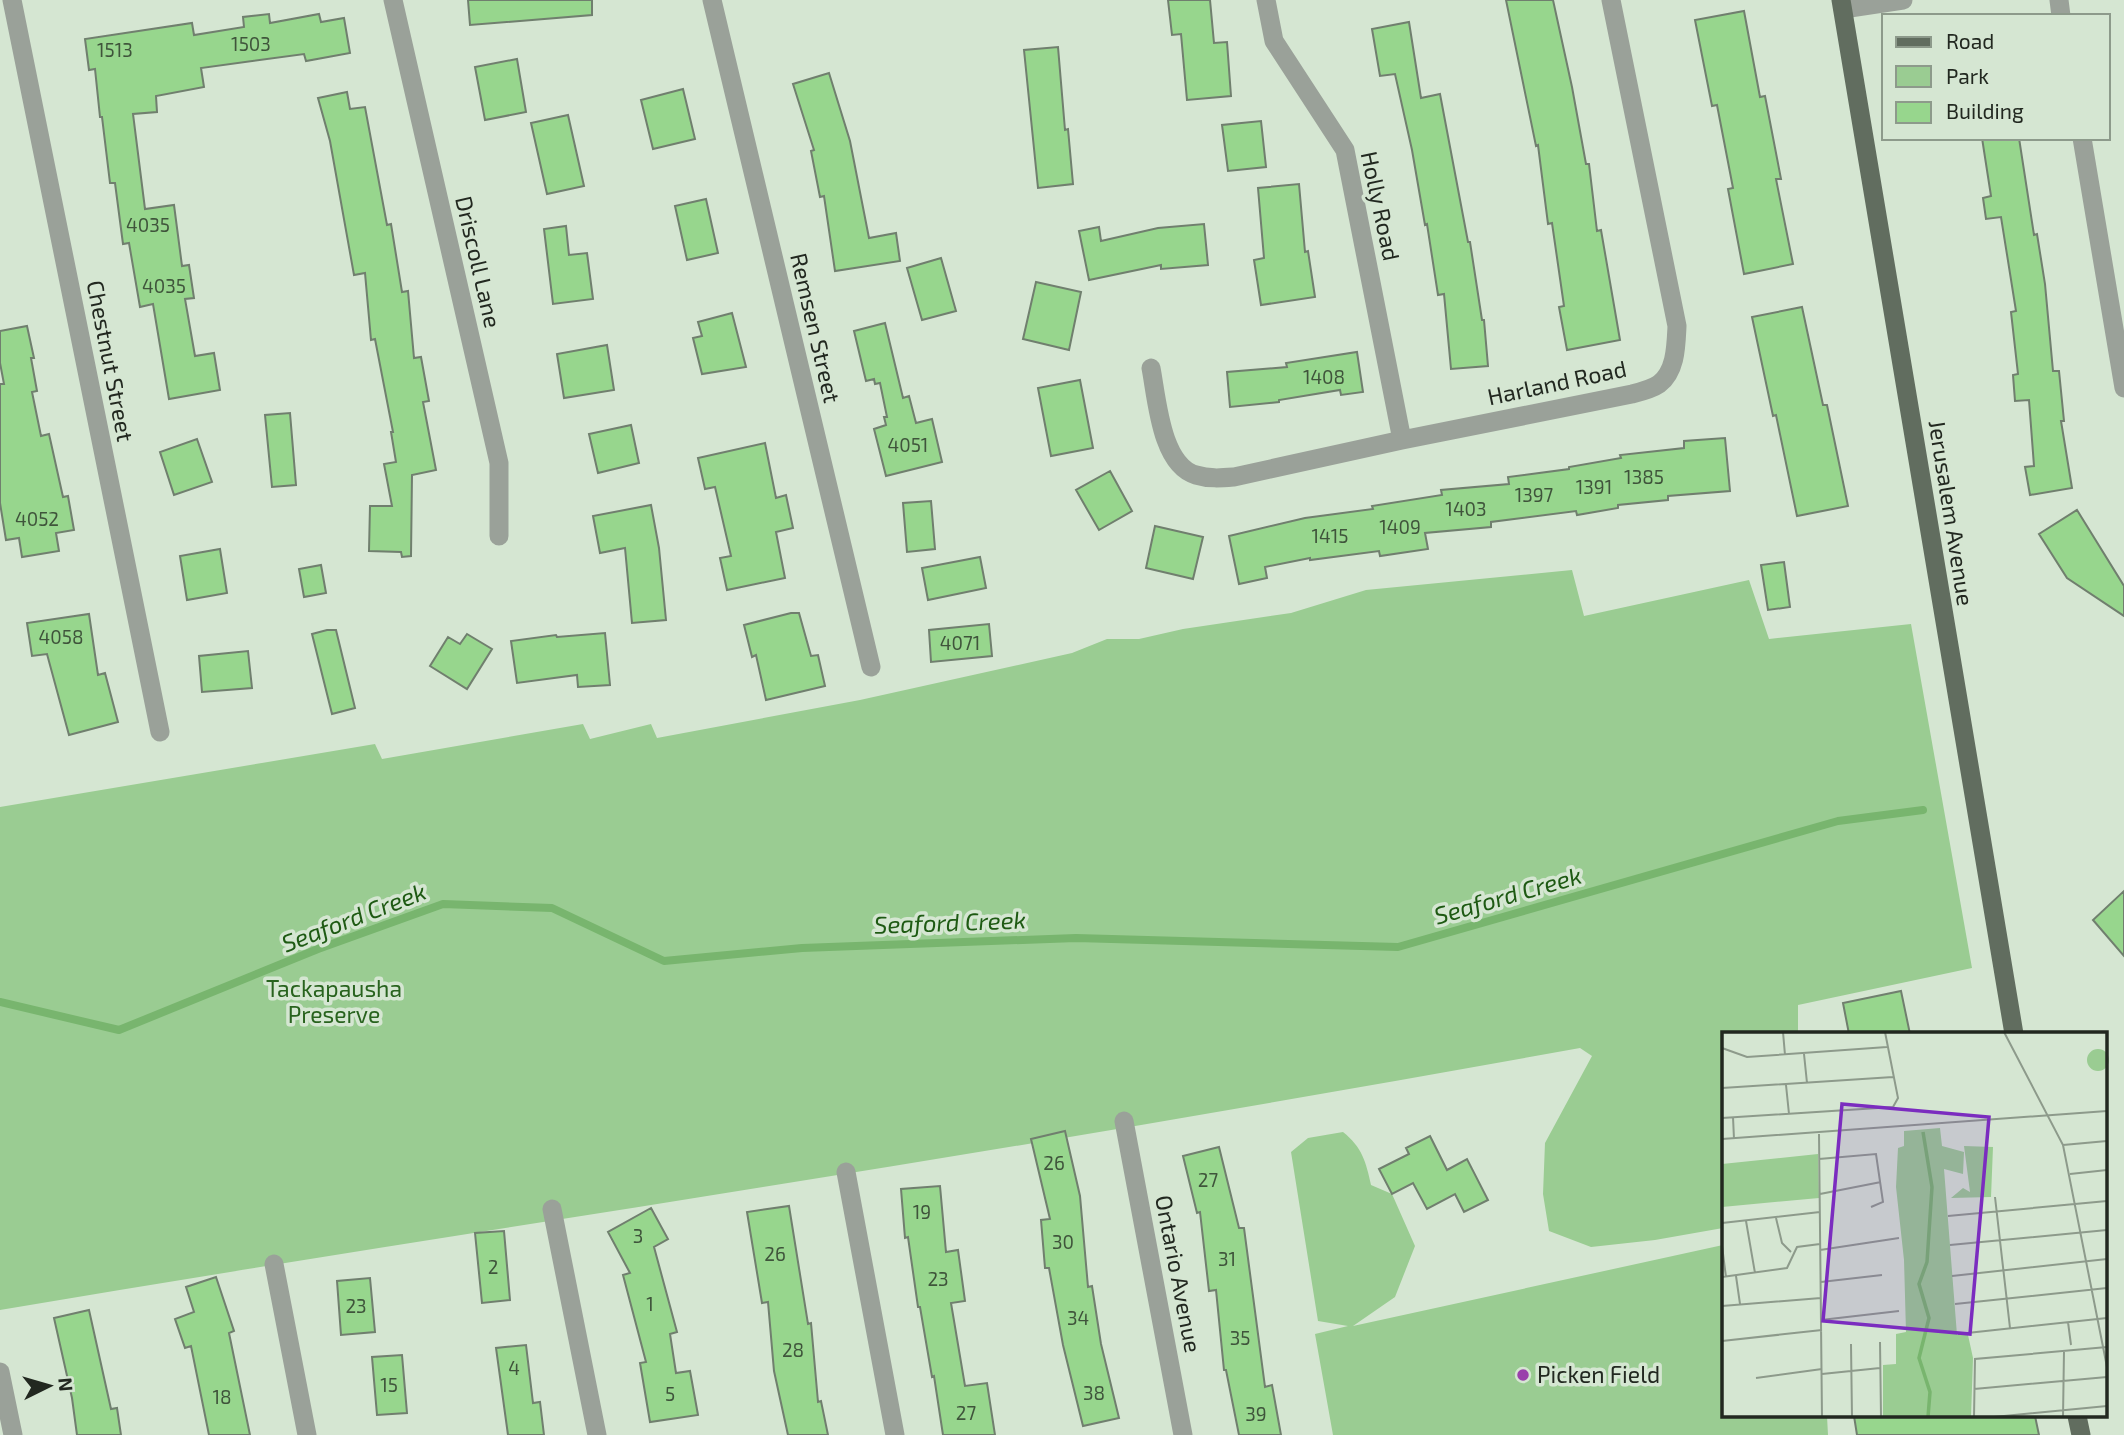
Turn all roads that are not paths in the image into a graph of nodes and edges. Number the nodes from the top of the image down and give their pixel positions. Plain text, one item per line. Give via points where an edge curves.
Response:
1 (12, 0) edge
2 (393, 0) edge
3 (712, 0) edge
4 (1266, 0) edge
5 (1611, 0) edge
6 (1903, 0) edge
7 (1842, 5) edge
8 (2082, 140) edge
9 (1150, 368) dead end
10 (2124, 388) edge
11 (1402, 440) junction
12 (499, 536) dead end
13 (871, 667) dead end
14 (160, 732) dead end
15 (2014, 1032) edge
16 (1124, 1121) dead end
17 (846, 1172) dead end
18 (552, 1209) dead end
19 (274, 1264) dead end
20 (0, 1372) edge
21 (13, 1435) edge
22 (307, 1435) edge
23 (597, 1435) edge
24 (895, 1435) edge
25 (1183, 1435) edge

1 - 14 street, Chestnut Street
2 - 12 street, Driscoll Lane via 499,463
3 - 13 street, Remsen Street
4 - 11 street, Holly Road via 1274,41 1345,150
5 - 11 street, Harland Road via 1676,326 1671,369 1658,385 1632,394
6 - 7 street
7 - 15 main road, Jerusalem Avenue
8 - 10 street
9 - 11 street, Harland Road via 1167,446 1193,475 1234,477
16 - 25 street, Ontario Avenue
17 - 24 street
18 - 23 street
19 - 22 street
20 - 21 street

